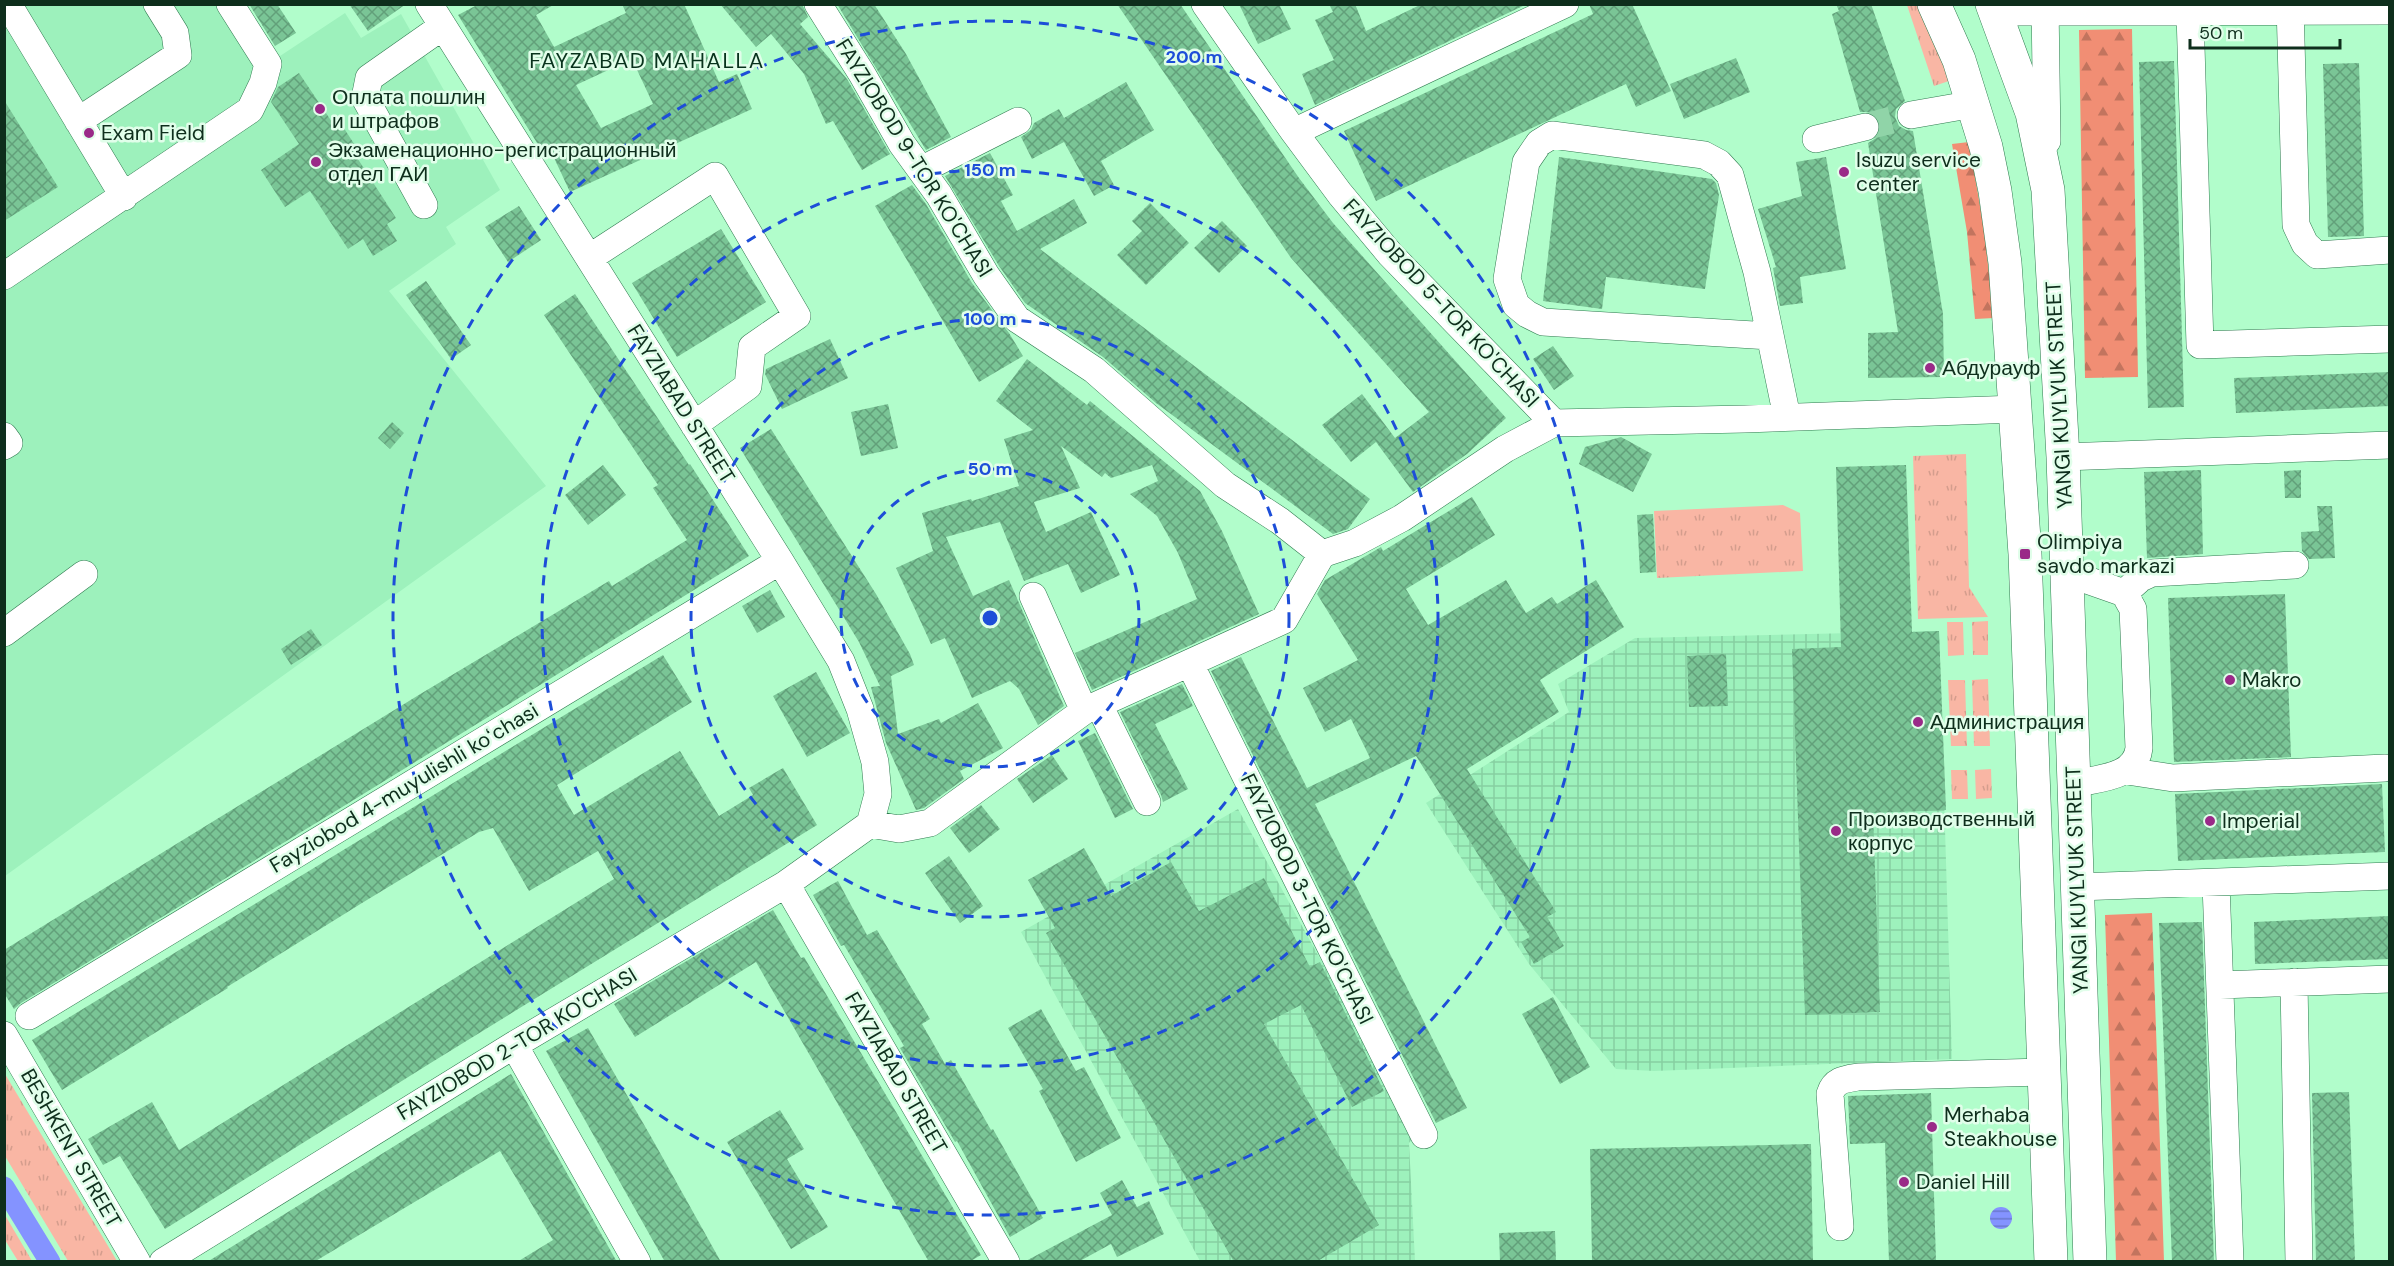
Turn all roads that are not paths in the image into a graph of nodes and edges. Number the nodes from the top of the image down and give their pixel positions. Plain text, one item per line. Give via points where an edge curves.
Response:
1 (8, 4) edge
2 (157, 4) edge
3 (230, 4) edge
4 (818, 4) edge
5 (1205, 4) edge
6 (1565, 4) edge
7 (1934, 4) edge
8 (1994, 8) edge
9 (2290, 8) edge
10 (2045, 9) edge
11 (2390, 10) edge
12 (2190, 13) junction
13 (436, 15) edge
14 (1974, 104) junction
15 (1911, 115) tunnel mouth
16 (78, 121) junction
17 (1018, 121) dead end
18 (1865, 127) tunnel mouth
19 (1294, 132) junction
20 (1816, 139) dead end
21 (921, 170) junction
22 (2048, 190) junction
23 (124, 197) junction
24 (424, 205) dead end
25 (2390, 250) edge
26 (589, 258) junction
27 (2052, 259) junction
28 (2005, 262) junction
29 (4, 276) edge
30 (1770, 336) junction
31 (2390, 339) edge
32 (2016, 409) junction
33 (1787, 417) junction
34 (1554, 423) junction
35 (694, 425) junction
36 (4, 436) edge
37 (2390, 445) edge
38 (4, 446) edge
39 (2063, 457) junction
40 (1322, 554) junction
41 (780, 561) junction
42 (2295, 565) dead end
43 (84, 573) dead end
44 (2067, 573) junction
45 (2124, 593) junction
46 (1033, 596) dead end
47 (4, 633) edge
48 (1190, 664) junction
49 (1091, 708) junction
50 (2385, 768) dead end
51 (2127, 771) junction
52 (2074, 784) junction
53 (1147, 802) dead end
54 (870, 824) junction
55 (2390, 876) edge
56 (786, 884) junction
57 (2216, 884) junction
58 (2078, 887) junction
59 (2079, 933) junction
60 (2040, 934) junction
61 (2390, 979) edge
62 (2294, 982) junction
63 (2220, 985) junction
64 (29, 1016) dead end
65 (4, 1035) edge
66 (514, 1045) junction
67 (2045, 1072) junction
68 (1424, 1135) dead end
69 (1840, 1227) dead end
70 (137, 1262) edge
71 (163, 1262) edge
72 (637, 1262) edge
73 (1006, 1262) edge
74 (2051, 1262) edge
75 (2090, 1262) edge
76 (2230, 1262) edge
77 (2299, 1262) edge

1 - 16 street
2 - 16 street via 175,33 178,55
3 - 23 street via 268,64 250,110
4 - 21 street, FAYZIOBOD 9-TOR KO'CHASI
5 - 19 street, FAYZIOBOD 5-TOR KO'CHASI
6 - 19 street
7 - 14 main road, YANGI KUYLYUK STREET
8 - 10 street
8 - 22 main road, YANGI KUYLYUK STREET via 2032,113
9 - 11 street
9 - 12 street
9 - 25 street via 2296,225 2305,244 2317,255
10 - 12 street
10 - 22 street
12 - 31 street via 2200,345
13 - 24 street via 369,78 365,98
13 - 26 street, FAYZIABAD STREET
14 - 15 street
14 - 28 main road, YANGI KUYLYUK STREET via 1991,169
16 - 23 street
17 - 21 street
18 - 20 street
19 - 34 street, FAYZIOBOD 5-TOR KO'CHASI via 1390,255
21 - 40 street, FAYZIOBOD 9-TOR KO'CHASI via 1017,319 1094,370 1225,485
22 - 27 main road, YANGI KUYLYUK STREET
23 - 29 street
26 - 35 street, FAYZIABAD STREET
26 - 35 street via 715,176 798,316 752,347 748,386
27 - 28 main road via 2030,278 2016,273
27 - 39 main road, YANGI KUYLYUK STREET
28 - 32 main road, YANGI KUYLYUK STREET
30 - 30 street via 1730,174 1719,163 1704,155 1552,135 1539,143 1526,162 1507,279 1516,305 1543,322
30 - 33 street
32 - 33 street
32 - 60 main road, YANGI KUYLYUK STREET
33 - 34 street
34 - 40 street via 1505,449 1402,518 1355,543
35 - 41 street, FAYZIABAD STREET
36 - 38 street via 9,443
37 - 39 street
39 - 44 main road, YANGI KUYLYUK STREET
40 - 48 street via 1284,620
41 - 54 street, FAYZIABAD STREET via 841,662 860,709 875,762 878,794
41 - 64 street, Fayziobod 4-muyulishli koʻchasi
42 - 45 street via 2152,573
43 - 47 street
44 - 45 street
44 - 52 main road, YANGI KUYLYUK STREET
45 - 51 street via 2133,609 2139,748 2138,759
46 - 49 street
48 - 49 street
48 - 68 street, FAYZIOBOD 3-TOR KO'CHASI
49 - 53 street
49 - 54 street via 930,823 899,830
50 - 51 street via 2173,778
51 - 52 street
52 - 58 main road, YANGI KUYLYUK STREET
54 - 56 street, FAYZIOBOD 2-TOR KO'CHASI
55 - 57 street
56 - 66 street, FAYZIOBOD 2-TOR KO'CHASI
56 - 73 street, FAYZIABAD STREET
57 - 58 street
57 - 63 street
58 - 59 main road, YANGI KUYLYUK STREET
59 - 60 main road
59 - 75 main road, YANGI KUYLYUK STREET
60 - 67 main road, YANGI KUYLYUK STREET
61 - 62 street
62 - 63 street
62 - 77 street
63 - 76 street
65 - 70 street, BESHKENT STREET
66 - 71 street, FAYZIOBOD 2-TOR KO'CHASI
66 - 72 street
67 - 69 street via 1842,1079 1830,1094
67 - 74 main road, YANGI KUYLYUK STREET

